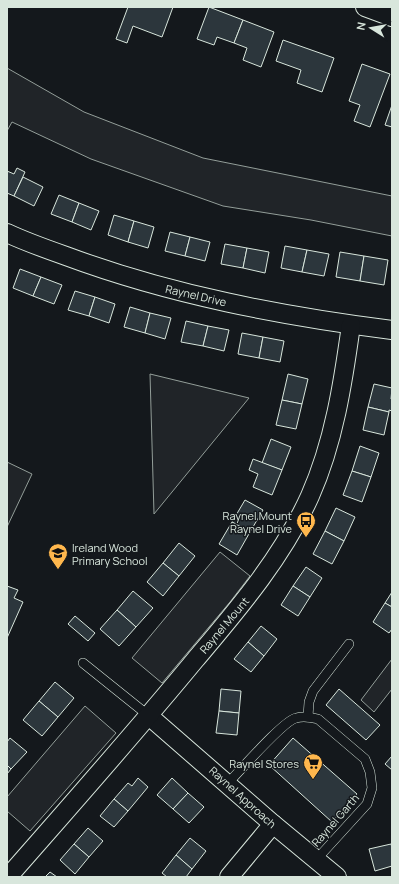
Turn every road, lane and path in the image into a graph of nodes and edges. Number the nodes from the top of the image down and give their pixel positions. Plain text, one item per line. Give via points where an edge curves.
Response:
1 (365, 7) edge
2 (392, 16) edge
3 (7, 232) edge
4 (351, 325) junction
5 (392, 330) edge
6 (349, 644) dead end
7 (83, 663) dead end
8 (149, 716) junction
9 (308, 717) junction
10 (228, 783) junction
11 (273, 824) junction
12 (316, 860) junction
13 (8, 877) edge
14 (229, 877) edge
15 (337, 877) edge

1 - 2 street
3 - 4 street, Raynel Drive via 92,266 151,284 315,320
4 - 5 street, Raynel Drive
4 - 8 street, Raynel Mount via 343,381 329,445 306,503 289,537 254,589
6 - 9 lane via 313,690
7 - 8 lane
8 - 10 street, Raynel Approach
8 - 13 street, Raynel Mount
9 - 10 lane via 295,718 283,726
9 - 12 lane, Raynel Garth via 318,720 365,759 372,788 367,804
10 - 11 street, Raynel Approach
11 - 12 street, Raynel Approach
11 - 14 street
12 - 15 street, Raynel Approach

